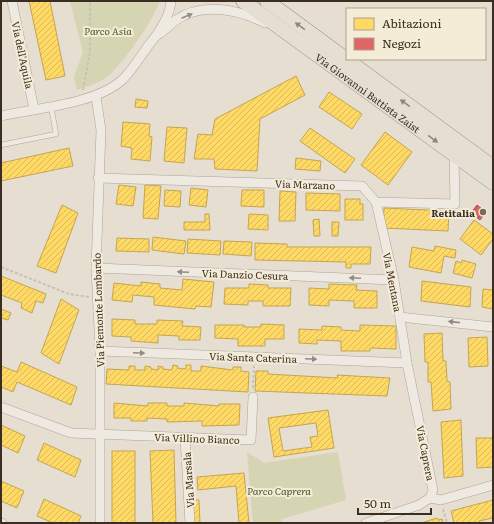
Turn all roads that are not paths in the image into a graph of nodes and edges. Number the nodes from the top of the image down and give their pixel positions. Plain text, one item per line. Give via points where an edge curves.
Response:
1 (12, 1) edge
2 (171, 1) edge
3 (243, 1) edge
4 (267, 1) edge
5 (155, 38) junction
6 (294, 38) junction
7 (346, 59) edge
8 (347, 60) edge
9 (96, 97) junction
10 (51, 106) junction
11 (34, 109) junction
12 (1, 116) edge
13 (1, 145) edge
14 (454, 155) junction
15 (493, 167) edge
16 (98, 178) junction
17 (493, 183) edge
18 (376, 202) junction
19 (96, 268) junction
20 (394, 280) junction
21 (400, 317) junction
22 (493, 327) edge
23 (100, 351) junction
24 (407, 362) junction
25 (253, 397) road end
26 (1, 407) edge
27 (100, 435) junction
28 (185, 438) junction
29 (493, 485) edge
30 (430, 498) junction
31 (100, 523) edge
32 (190, 523) edge
33 (366, 523) edge

1 - 11 street, Via dell'Aquila
2 - 5 street via 171,9
3 - 6 main road, Via Giovanni Battista Zaist
7 -> 4 main road, Via Giovanni Battista Zaist
5 -> 6 street via 177,20 197,11 212,10 236,11 256,18
5 - 9 street via 123,80
6 -> 14 main road, Via Giovanni Battista Zaist
15 -> 8 main road, Via Giovanni Battista Zaist
9 - 10 street
9 - 16 street, Via Piemonte Lombardo via 101,130
10 - 11 street
10 - 13 lane via 56,134
11 - 12 street
14 - 17 main road, Via Giovanni Battista Zaist
14 - 18 street via 454,204
16 - 18 street, Via Marzano via 362,186
16 - 19 street, Via Piemonte Lombardo
18 - 20 street, Via Mentana
20 -> 19 street, Via Danzio Cesura
19 - 23 street, Via Piemonte Lombardo
20 - 21 street, Via Mentana
22 -> 21 street
21 - 24 street, Via Mentana
23 -> 24 street, Via Santa Caterina
23 - 27 street, Via Piemonte Lombardo
24 - 30 street, Via Caprera via 432,479 433,490
25 - 28 street, Via Villino Bianco via 251,440
26 - 27 street, Via Villino Bianco via 60,430
27 - 28 street, Via Villino Bianco
27 - 31 street, Via Piemonte Lombardo
28 - 32 street, Via Marsala
29 - 30 street via 441,500
30 - 33 street via 420,505

